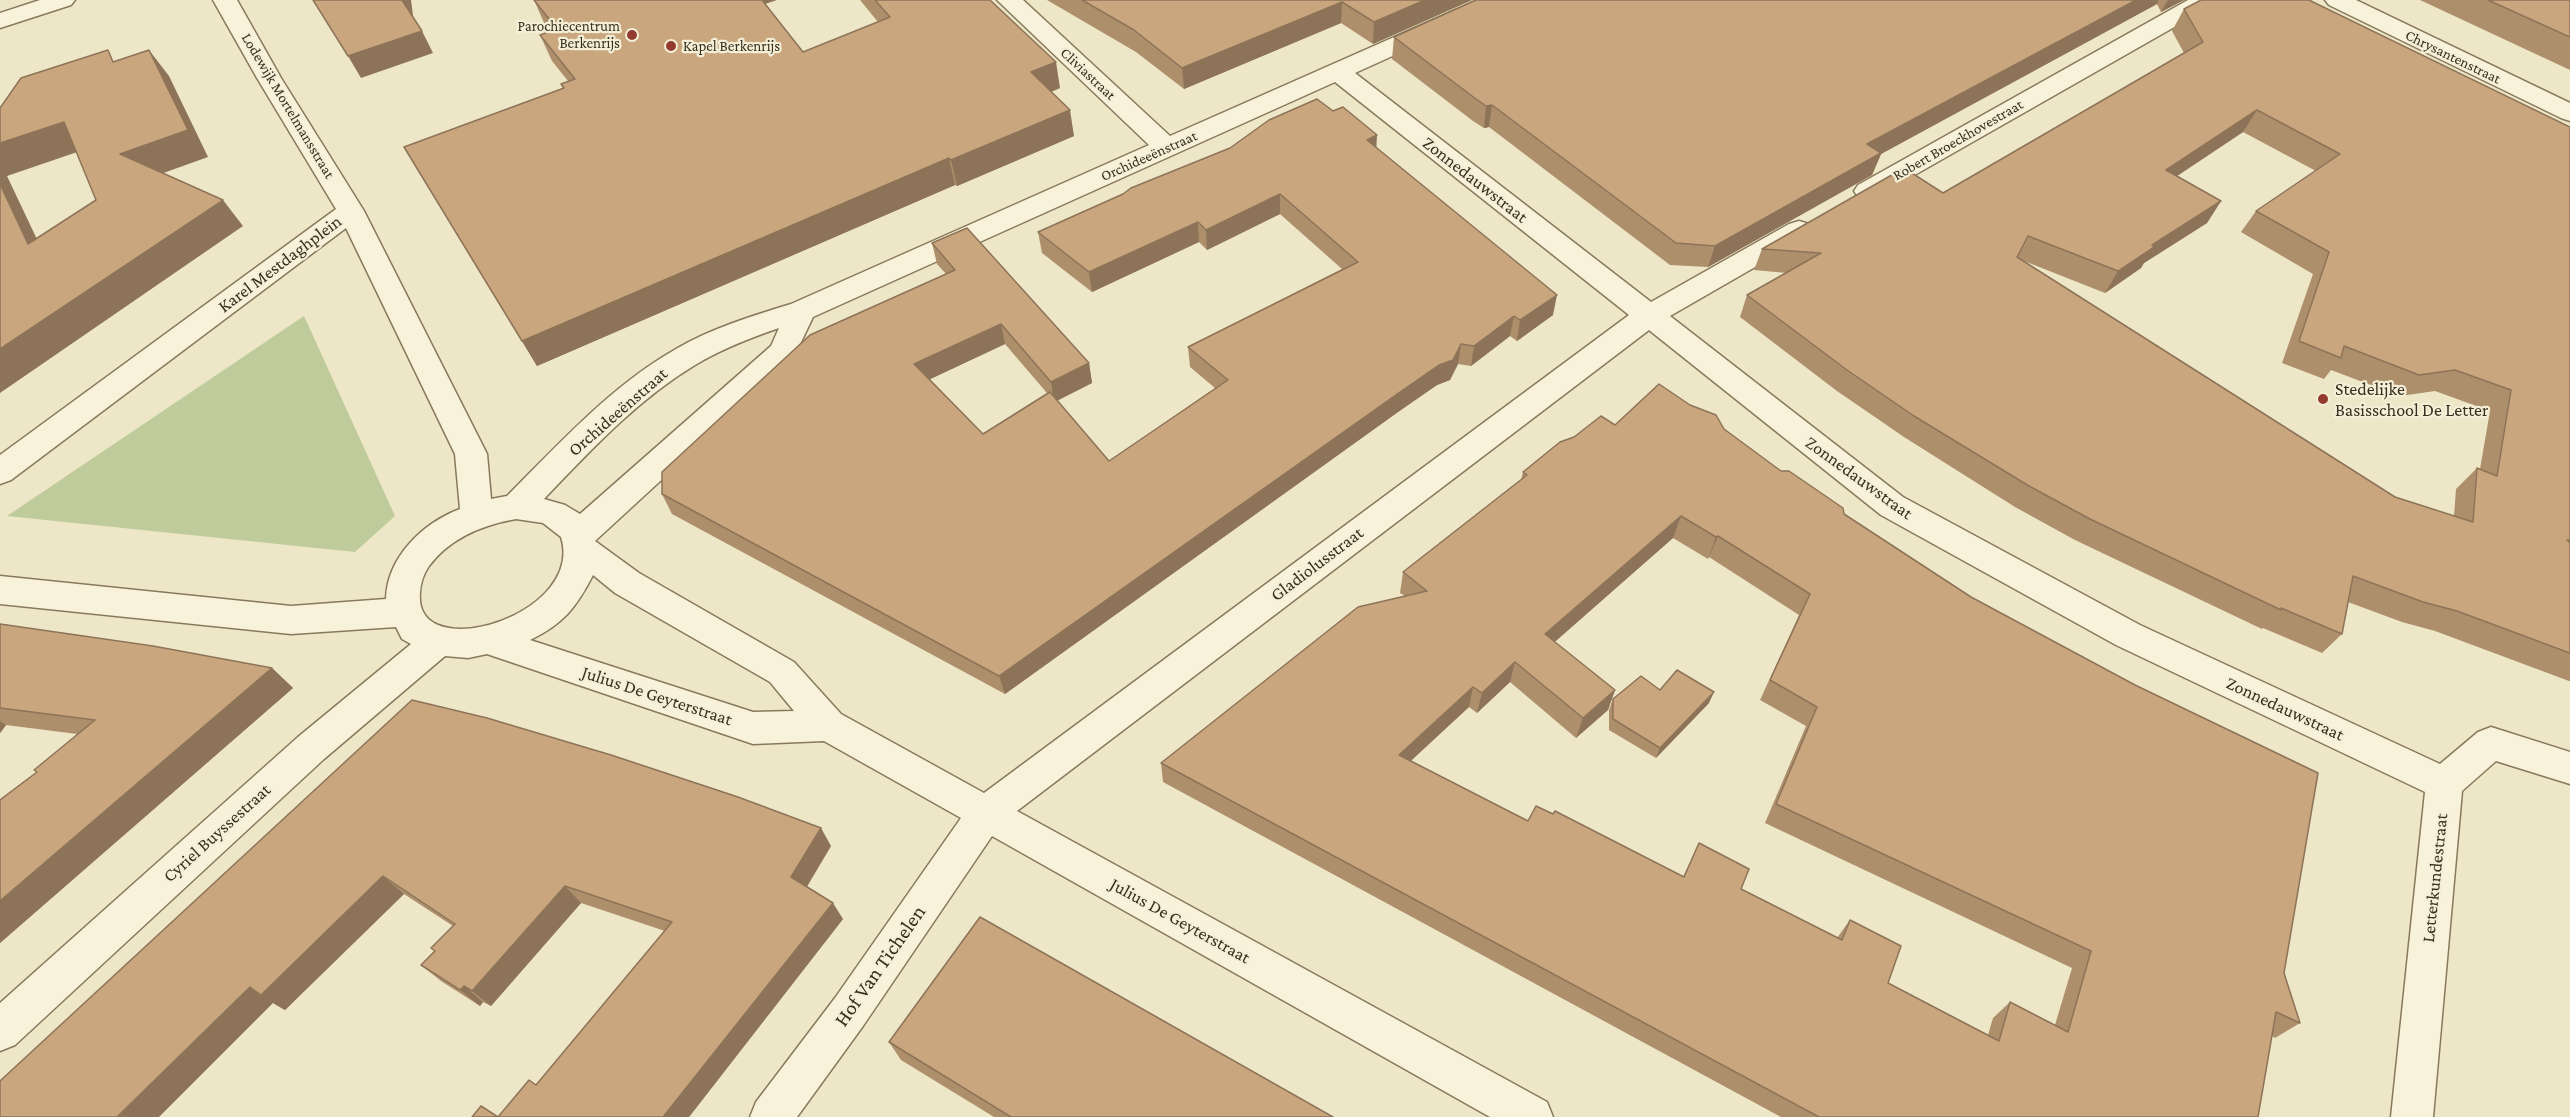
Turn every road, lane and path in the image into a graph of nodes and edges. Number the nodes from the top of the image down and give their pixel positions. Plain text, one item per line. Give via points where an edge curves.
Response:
1 (63, 0) edge
2 (225, 0) edge
3 (1009, 0) edge
4 (1497, 0) edge
5 (2205, 0) edge
6 (2337, 0) edge
7 (0, 21) edge
8 (1337, 71) junction
9 (2570, 113) edge
10 (1167, 148) junction
11 (351, 212) junction
12 (801, 311) junction
13 (1648, 316) junction
14 (0, 472) edge
15 (516, 507) junction
16 (477, 515) junction
17 (579, 542) junction
18 (0, 590) edge
19 (404, 612) junction
20 (439, 641) junction
21 (490, 641) junction
22 (828, 725) junction
23 (2570, 768) edge
24 (2444, 783) junction
25 (986, 813) junction
26 (0, 1030) edge
27 (771, 1117) edge
28 (1532, 1117) edge
29 (2412, 1117) edge

1 - 7 street
2 - 11 street, Lodewijk Mortelmansstraat
3 - 10 street, Cliviastraat
4 - 8 street, Orchideeënstraat
5 - 13 street, Robert Broeckhovestraat
6 - 9 street, Chrysantenstraat
8 - 10 street, Orchideeënstraat
8 - 13 street, Zonnedauwstraat
10 - 12 street, Orchideeënstraat
11 - 14 street, Karel Mestdaghplein
11 - 16 street, Karel Mestdaghplein via 471,454
12 - 15 street, Orchideeënstraat via 732,333 672,365 625,401
12 - 17 street via 783,352
13 - 24 street, Zonnedauwstraat via 1892,506 2128,635
13 - 25 street, Gladiolusstraat
15 - 16 street
15 - 17 street via 556,515
16 - 19 street via 447,530 414,561 402,592
17 - 21 street via 581,563 564,597 534,623
17 - 22 street, Julius De Geyterstraat via 627,583 782,672
18 - 19 street via 291,620
19 - 20 street via 422,634
20 - 21 street
20 - 26 street, Cyriel Buyssestraat via 311,748
21 - 22 street, Julius De Geyterstraat via 753,728
22 - 25 street, Julius De Geyterstraat
23 - 24 street via 2491,743
24 - 29 street, Letterkundestraat
25 - 27 street, Hof Van Tichelen via 849,1012
25 - 28 street, Julius De Geyterstraat

